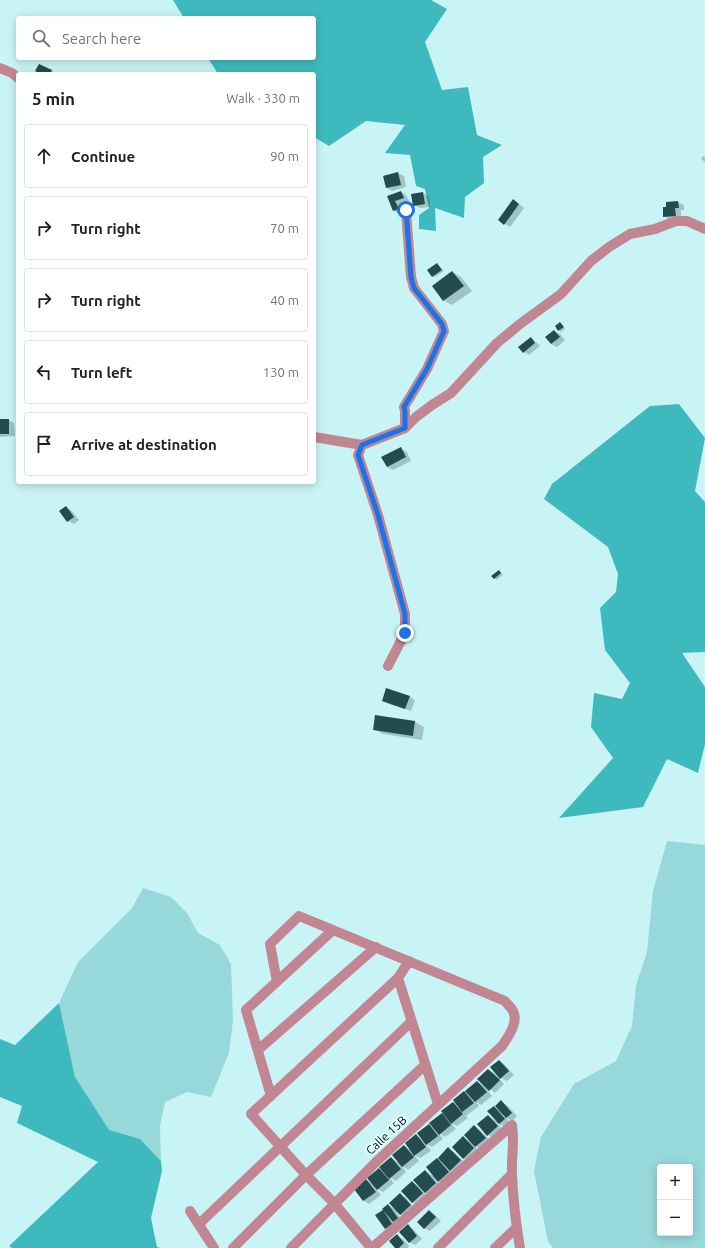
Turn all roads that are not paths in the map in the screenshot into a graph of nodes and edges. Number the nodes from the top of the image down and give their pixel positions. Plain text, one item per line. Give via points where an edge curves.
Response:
1 (0, 68) edge
2 (16, 77) edge
3 (406, 210) dead end
4 (705, 229) edge
5 (405, 428) junction
6 (316, 437) edge
7 (362, 445) junction
8 (388, 666) dead end
9 (333, 930) junction
10 (376, 948) junction
11 (409, 961) junction
12 (398, 978) junction
13 (276, 982) junction
14 (411, 1022) junction
15 (258, 1050) junction
16 (425, 1065) junction
17 (271, 1096) junction
18 (438, 1104) junction
19 (279, 1146) junction
20 (512, 1174) junction
21 (306, 1175) junction
22 (334, 1204) junction
23 (190, 1211) dead end
24 (199, 1224) junction
25 (517, 1227) junction
26 (214, 1248) edge
27 (233, 1248) edge
28 (291, 1248) edge
29 (372, 1248) edge
30 (438, 1248) edge
31 (495, 1248) edge
32 (520, 1248) edge

1 - 2 street
3 - 5 street via 414,288 442,324 444,331 427,369 404,407
4 - 5 street via 686,221 676,221 630,234 609,247 591,261 562,294 497,343 451,393
5 - 7 street
6 - 7 street
7 - 8 street via 358,455 378,515 405,614 405,633
9 - 10 street, Calle 15B
9 - 13 street
9 - 13 street, Calle 15B via 299,916 270,944
10 - 11 street, Calle 15B
10 - 15 street
11 - 12 street
11 - 18 street, Calle 15B via 505,1001 514,1011 512,1030 502,1046
12 - 14 street
12 - 17 street
13 - 15 street via 246,1010
14 - 16 street
14 - 19 street
15 - 17 street
16 - 18 street
16 - 21 street
17 - 19 street via 251,1114
18 - 22 street, Calle 15B
19 - 21 street
19 - 24 street
20 - 25 street
20 - 29 street via 512,1125
20 - 30 street
21 - 22 street
21 - 27 street
22 - 28 street, Calle 15B
22 - 29 street
23 - 24 street
24 - 26 street
25 - 31 street
25 - 32 street

